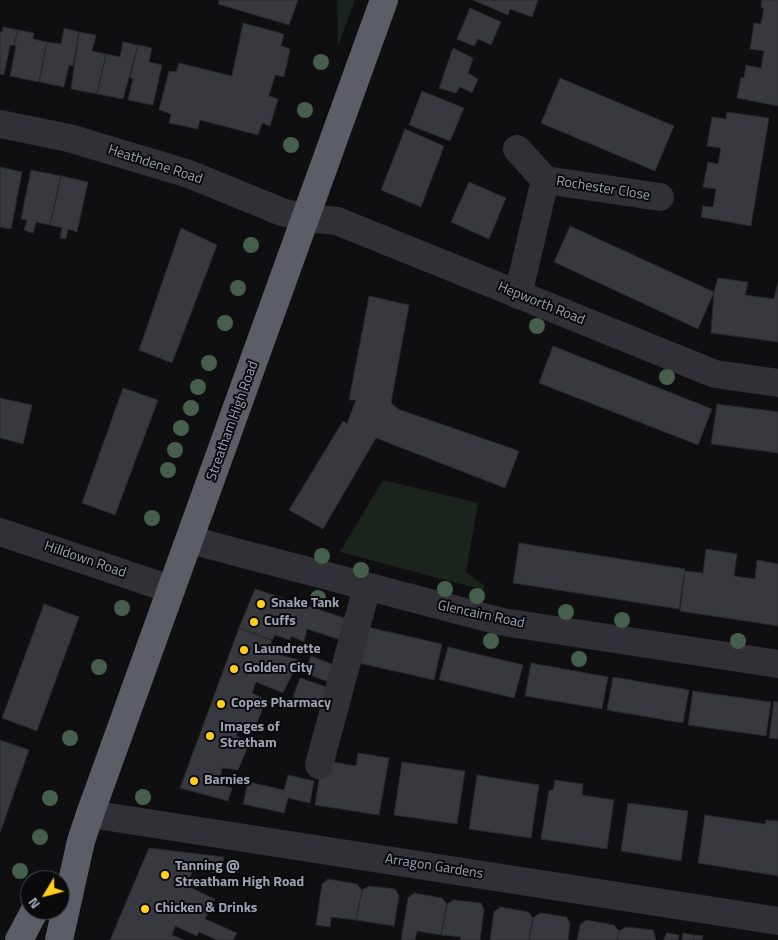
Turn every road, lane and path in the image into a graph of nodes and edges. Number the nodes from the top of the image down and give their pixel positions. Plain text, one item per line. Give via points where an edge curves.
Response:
1 (384, 0) edge
2 (0, 124) edge
3 (517, 149) dead end
4 (545, 180) junction
5 (660, 197) dead end
6 (306, 218) junction
7 (518, 295) junction
8 (778, 383) edge
9 (0, 532) edge
10 (190, 540) junction
11 (367, 587) junction
12 (170, 589) junction
13 (778, 664) edge
14 (319, 765) dead end
15 (90, 814) junction
16 (81, 841) junction
17 (62, 870) edge
18 (30, 920) edge
19 (778, 921) edge
20 (19, 940) edge
21 (59, 940) edge

1 - 6 highway, Streatham High Road
2 - 6 street, Heathdene Road via 69,138 190,174 282,212
3 - 4 street
4 - 5 street, Rochester Close
4 - 7 street, Rochester Close
6 - 7 street, Hepworth Road via 352,226
6 - 10 highway, Streatham High Road
7 - 8 street, Hepworth Road via 715,374
9 - 12 street, Hilldown Road
10 - 11 street, Glencairn Road
10 - 12 highway, Streatham High Road
11 - 13 street, Glencairn Road via 503,622
11 - 14 street
12 - 15 highway, Streatham High Road
15 - 16 highway, Streatham High Road
15 - 19 street, Arragon Gardens
16 - 17 highway, Streatham High Road
16 - 21 highway, Streatham High Road
18 - 20 highway

